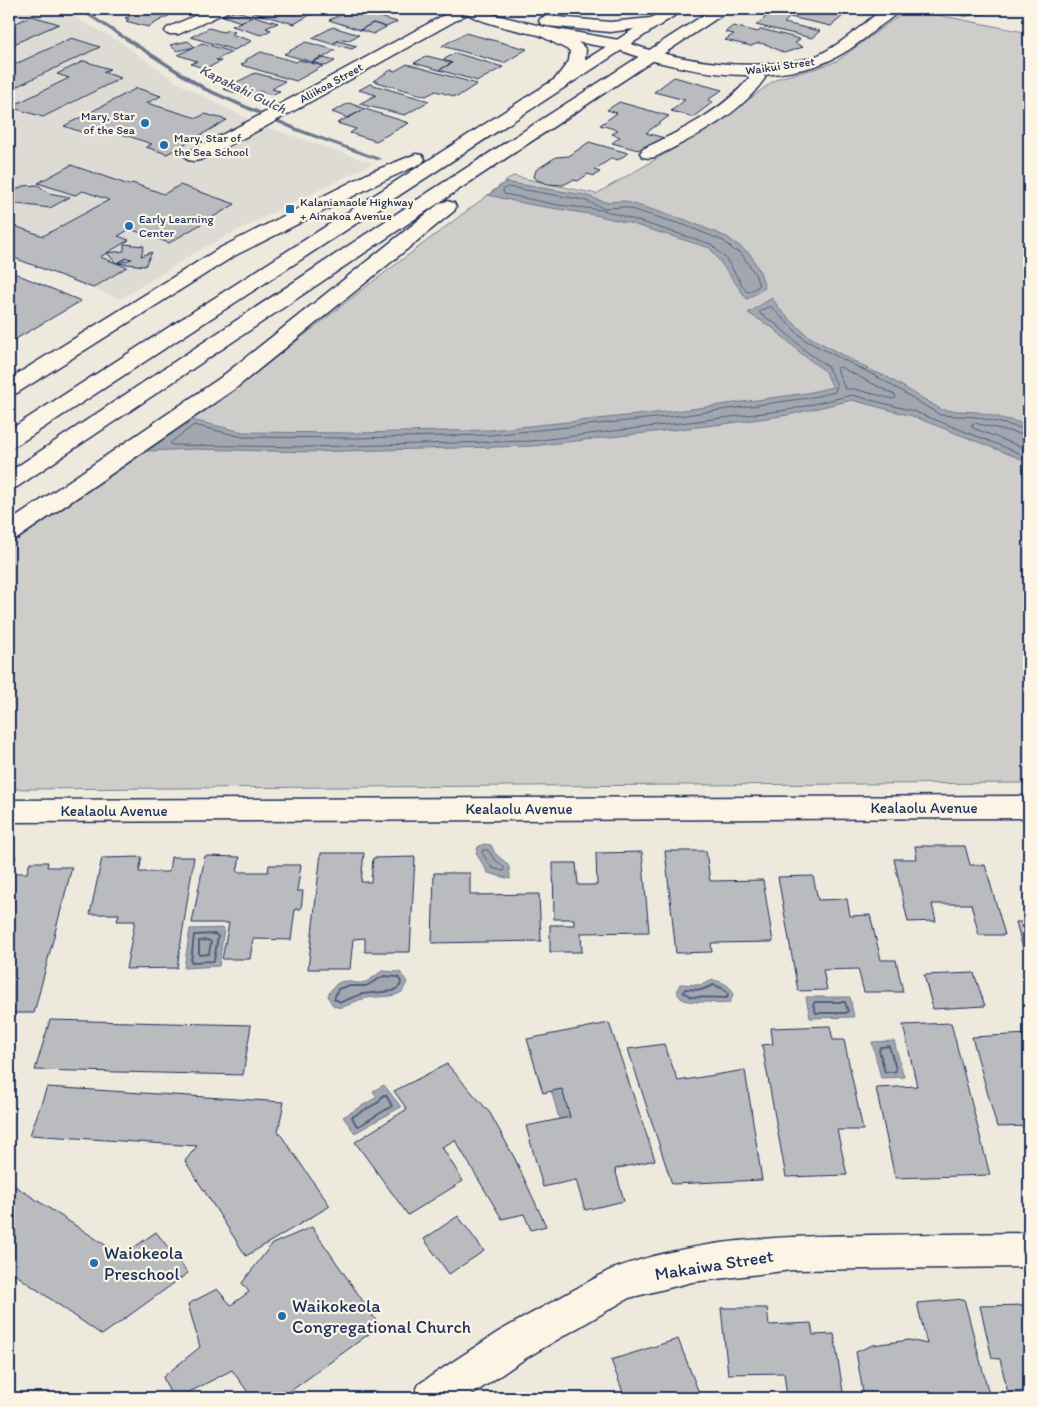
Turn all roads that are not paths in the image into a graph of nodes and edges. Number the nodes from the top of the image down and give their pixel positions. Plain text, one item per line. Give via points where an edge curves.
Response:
1 (222, 9) edge
2 (468, 9) edge
3 (479, 9) edge
4 (675, 9) edge
5 (711, 9) edge
6 (724, 9) edge
7 (892, 9) edge
8 (655, 21) junction
9 (546, 26) junction
10 (173, 31) dead end
11 (619, 45) junction
12 (652, 56) junction
13 (755, 72) junction
14 (561, 82) junction
15 (566, 113) junction
16 (488, 128) junction
17 (649, 153) dead end
18 (194, 156) dead end
19 (9, 388) edge
20 (9, 440) edge
21 (9, 482) edge
22 (9, 533) edge
23 (1029, 807) edge
24 (9, 811) edge
25 (1029, 1250) edge
26 (433, 1398) edge

1 - 10 main road
2 - 9 main road via 490,18
2 - 18 main road, Aliikoa Street
3 - 9 main road via 501,10
4 - 8 main road
5 - 8 main road
6 - 12 main road
7 - 13 main road, Waikui Street via 844,46 818,61
8 - 9 main road via 610,27
8 - 11 main road
9 - 11 main road, Waikui Street
9 - 14 main road via 578,50 577,62
11 - 12 main road, Waikui Street
11 - 14 main road
12 - 13 main road, Waikui Street via 707,69
12 - 15 main road
13 - 17 main road via 757,78 752,86 734,102
14 - 16 main road
15 - 21 main road via 439,194
15 - 22 main road via 228,383
16 - 19 main road via 376,177 227,252
16 - 20 main road
23 - 24 main road, Kealaolu Avenue
25 - 26 main road, Makaiwa Street via 792,1253 692,1265 621,1283 512,1345

